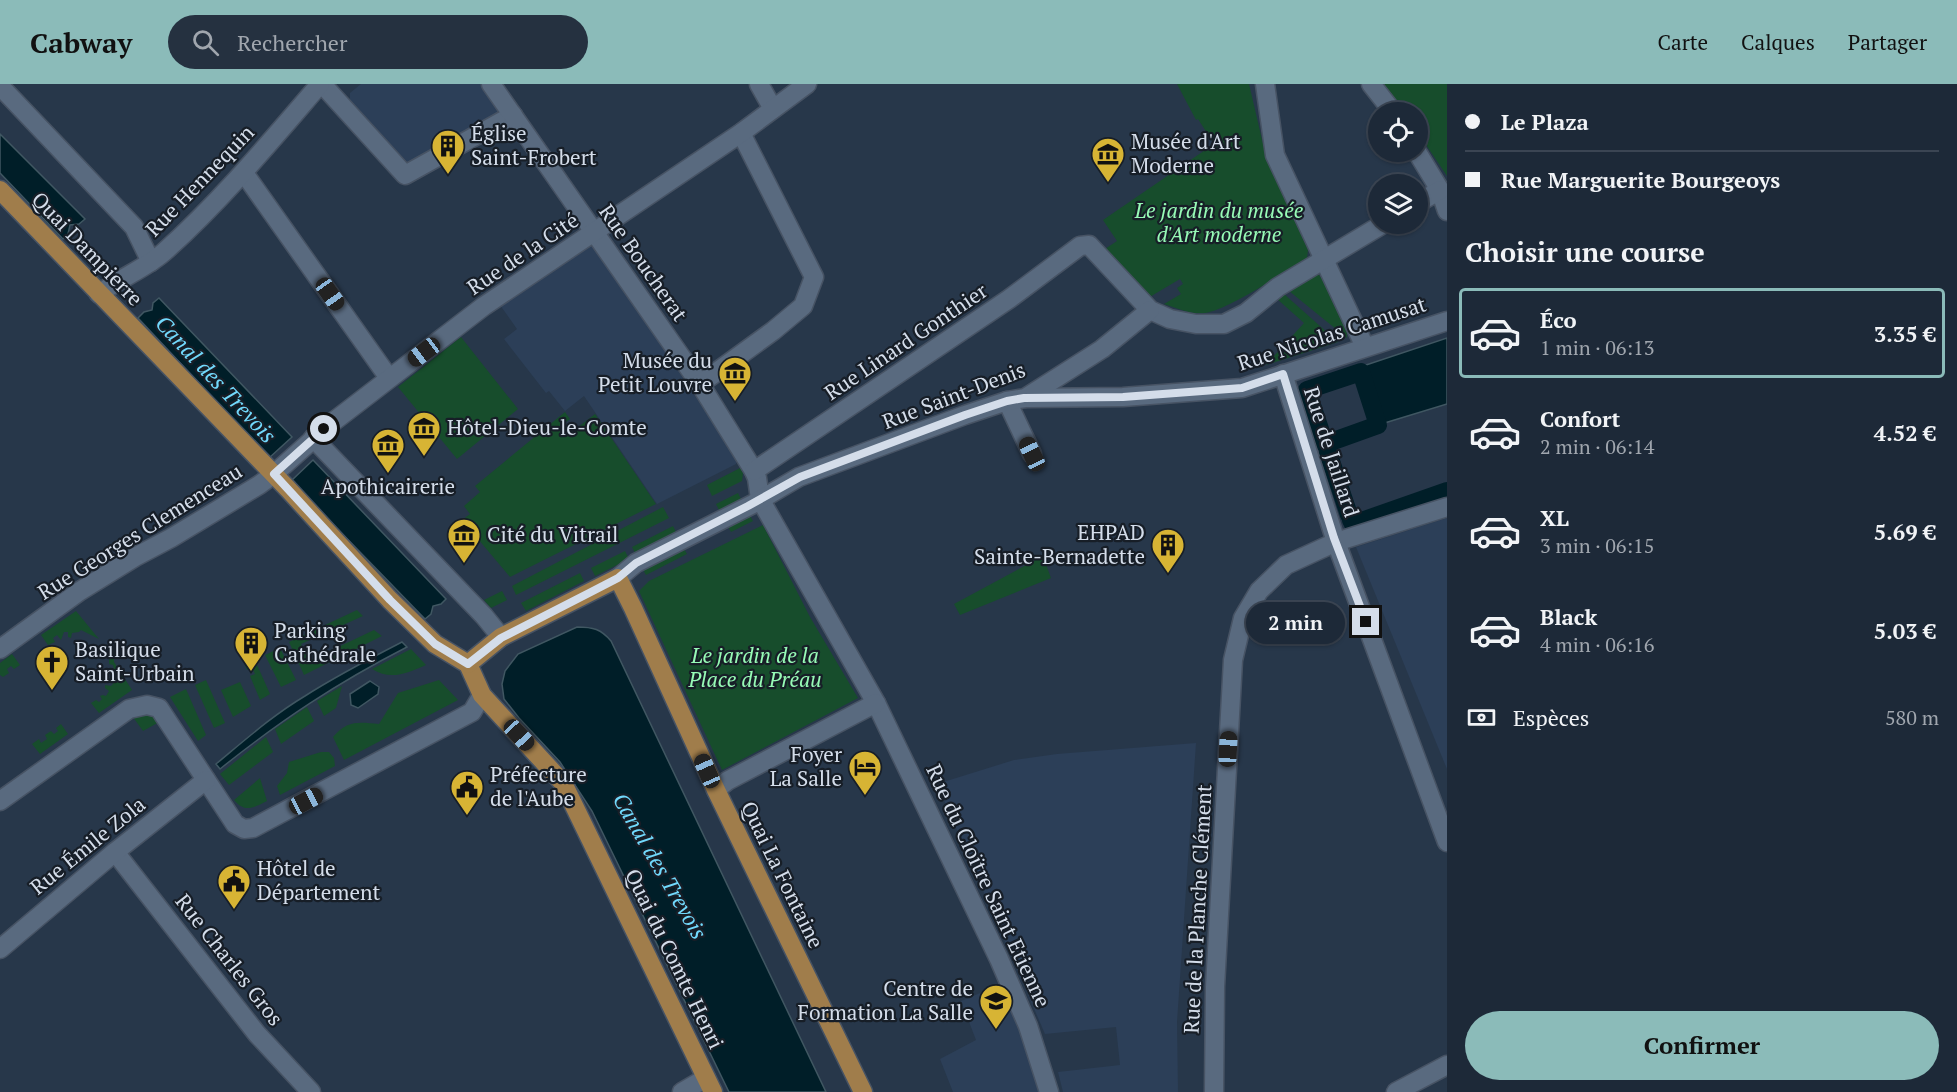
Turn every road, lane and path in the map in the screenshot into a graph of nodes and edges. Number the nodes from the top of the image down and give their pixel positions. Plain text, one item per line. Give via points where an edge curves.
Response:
1 (321, 84) edge
2 (491, 84) edge
3 (759, 84) edge
4 (807, 84) edge
5 (1265, 84) edge
6 (1371, 84) edge
7 (0, 86) edge
8 (1385, 102) edge
9 (773, 109) junction
10 (513, 115) junction
11 (741, 133) junction
12 (1423, 162) edge
13 (244, 173) junction
14 (0, 190) edge
15 (1440, 190) junction
16 (1428, 197) edge
17 (1447, 211) edge
18 (595, 232) junction
19 (1368, 233) edge
20 (1325, 258) junction
21 (151, 262) junction
22 (99, 294) junction
23 (1150, 310) junction
24 (1447, 321) edge
25 (1365, 347) junction
26 (1283, 374) junction
27 (388, 378) junction
28 (700, 384) junction
29 (1016, 400) junction
30 (313, 438) junction
31 (1032, 454) dead end
32 (754, 471) junction
33 (274, 474) junction
34 (760, 499) junction
35 (1447, 507) edge
36 (1336, 542) junction
37 (618, 578) junction
38 (501, 638) junction
39 (0, 649) edge
40 (468, 664) junction
41 (482, 695) junction
42 (876, 704) junction
43 (206, 780) junction
44 (716, 790) junction
45 (0, 801) edge
46 (1447, 842) edge
47 (115, 852) junction
48 (0, 949) edge
49 (1447, 1065) edge
50 (710, 1085) edge
51 (311, 1092) edge
52 (682, 1092) edge
53 (863, 1092) edge
54 (1049, 1092) edge
55 (1214, 1092) edge
56 (1396, 1092) edge

1 - 10 street via 405,176
1 - 13 street, Rue Hennequin
2 - 10 street, Rue Boucherat
3 - 9 street
4 - 9 street, Rue de la Cité
5 - 20 street via 1275,155
6 - 8 street
7 - 21 street via 134,227
9 - 11 street, Rue de la Cité
10 - 18 street, Rue Boucherat
11 - 18 street, Rue de la Cité
11 - 28 street via 814,277 803,306
12 - 15 street
13 - 21 street, Rue Hennequin
13 - 27 street
14 - 22 main road, Quai Dampierre
15 - 16 street
15 - 17 street
18 - 27 street, Rue de la Cité via 484,306
18 - 28 street, Rue Boucherat
19 - 20 street
20 - 23 street via 1224,324 1196,324
20 - 25 street
21 - 22 street, Rue Hennequin
22 - 33 main road, Quai Dampierre
23 - 29 street, Rue Saint-Denis via 1102,350
23 - 32 street, Rue Linard Gonthier via 1089,245 1080,246 1009,299
24 - 25 street, Rue Nicolas Camusat
25 - 26 street, Rue Nicolas Camusat
26 - 29 street, Rue Nicolas Camusat via 1242,388
26 - 36 street, Rue de Jaillard
27 - 30 street, Rue de la Cité
28 - 32 street, Rue Boucherat
29 - 31 street
29 - 34 street, Rue Saint-Denis via 800,477
30 - 33 street, Rue de la Cité
30 - 38 street
32 - 34 street, Rue Boucherat
33 - 39 street, Rue Georges Clemenceau via 89,586
33 - 40 main road, Quai Dampierre via 390,600 435,644
34 - 37 street, Rue Saint-Denis via 636,563
34 - 42 street, Rue du Cloïtre Saint Etienne
35 - 36 street, Rue de la Planche Clément
36 - 46 street, Rue de Jaillard
36 - 55 street, Rue de la Planche Clément via 1286,565 1259,591 1243,618 1233,660 1215,987
37 - 38 main road
37 - 44 main road, Quai La Fontaine
38 - 40 main road
40 - 41 main road, Quai du Comte Henri
41 - 43 street via 472,712 253,828 235,824
41 - 50 main road, Quai du Comte Henri via 563,783
42 - 44 street
42 - 54 street, Rue du Cloïtre Saint Etienne via 999,959 1028,1026
43 - 45 street via 159,708 147,705 129,709
43 - 47 street, Rue Émile Zola
44 - 53 main road, Quai La Fontaine
47 - 48 street, Rue Émile Zola
47 - 51 street, Rue Charles Gros via 257,1034
49 - 56 street
50 - 52 street

